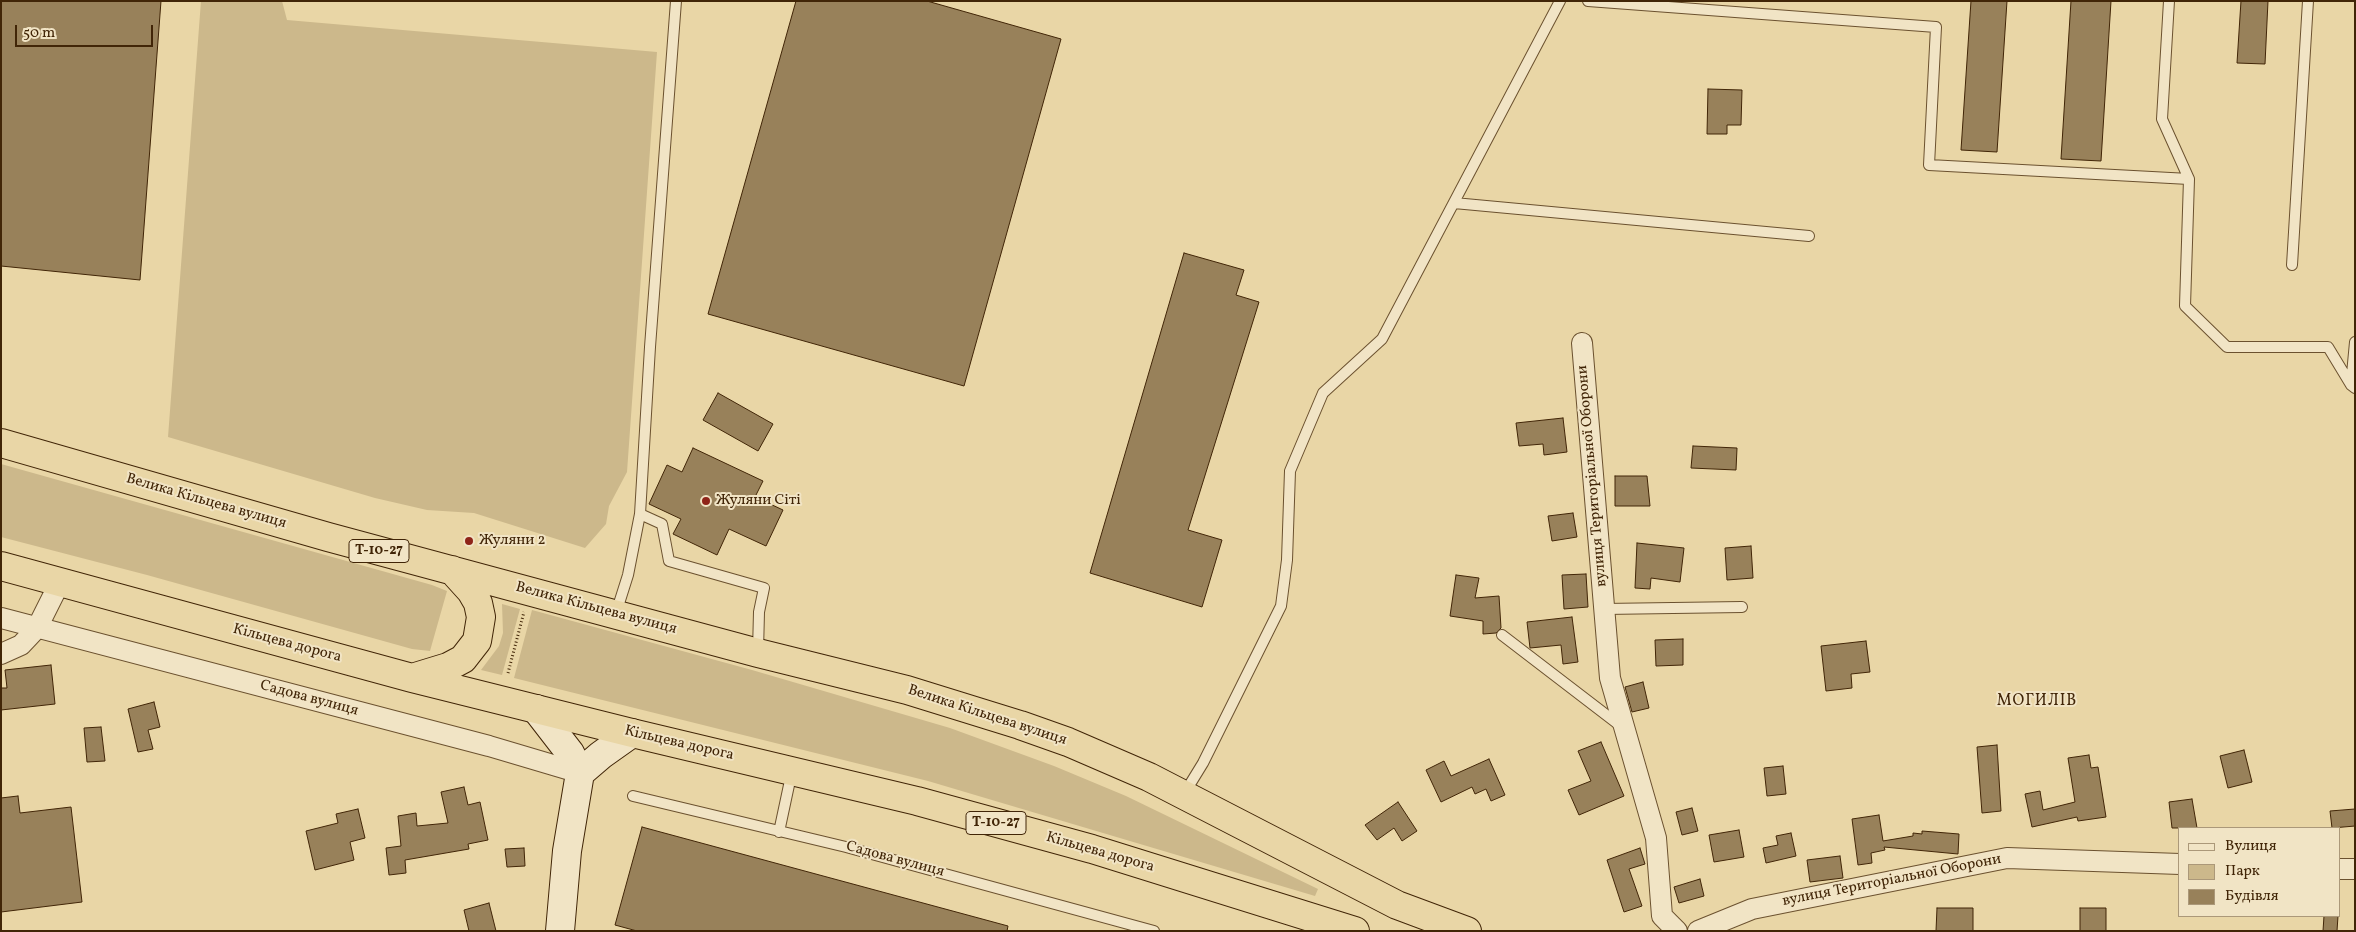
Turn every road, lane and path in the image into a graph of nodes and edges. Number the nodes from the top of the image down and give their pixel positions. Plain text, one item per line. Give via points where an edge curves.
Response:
1 (676, 1) edge
2 (1560, 1) edge
3 (1588, 1) edge
4 (2169, 1) edge
5 (2308, 1) edge
6 (2189, 179) junction
7 (1454, 203) junction
8 (1809, 236) dead end
9 (2292, 265) dead end
10 (2355, 342) edge
11 (1582, 343) dead end
12 (2353, 387) edge
13 (1, 443) edge
14 (640, 514) junction
15 (1, 566) edge
16 (452, 570) junction
17 (60, 582) junction
18 (1742, 607) dead end
19 (1604, 609) junction
20 (525, 612) dead end
21 (616, 614) junction
22 (1, 618) edge
23 (37, 628) junction
24 (1502, 635) dead end
25 (758, 653) junction
26 (1, 654) edge
27 (508, 673) dead end
28 (412, 678) junction
29 (536, 709) junction
30 (1625, 729) junction
31 (632, 733) junction
32 (792, 770) junction
33 (580, 773) junction
34 (1184, 794) junction
35 (633, 796) dead end
36 (779, 832) junction
37 (2178, 864) edge
38 (2341, 869) edge
39 (2355, 869) edge
40 (560, 931) edge
41 (1154, 931) edge
42 (1355, 931) edge
43 (1466, 931) edge
44 (1677, 931) edge
45 (1698, 931) edge

1 - 14 lane
2 - 7 lane
3 - 6 lane via 1936,28 1929,165
4 - 6 lane via 2162,119
5 - 9 lane
6 - 12 lane via 2185,306 2227,347 2328,347
7 - 8 lane
7 - 34 lane via 1382,339 1323,393 1290,471 1287,560 1281,606 1203,763
10 - 12 lane
11 - 19 street, вулиця Територіальної Оборони
13 - 16 highway, Велика Кільцева вулиця / Т-10-27
14 - 21 lane via 628,575
14 - 25 lane via 662,524 669,561 764,588 759,612
15 - 17 highway, Кільцева дорога / Т-10-27
16 - 21 highway, Велика Кільцева вулиця / Т-10-27
16 - 28 highway via 478,603 481,617 477,641 463,658 448,667
17 - 23 street
17 - 28 highway, Кільцева дорога / Т-10-27
18 - 19 lane, вулиця Територіальної Оборони
19 - 30 street, вулиця Територіальної Оборони via 1610,678
20 - 27 path
21 - 25 highway, Велика Кільцева вулиця / Т-10-27
22 - 23 street, Садова вулиця
23 - 26 street via 21,645
23 - 33 street, Садова вулиця via 489,746
24 - 30 lane
25 - 34 highway, Велика Кільцева вулиця / Т-10-27 via 907,690 1020,725 1120,764
28 - 29 highway, Кільцева дорога / Т-10-27
29 - 31 highway, Кільцева дорога / Т-10-27
29 - 33 street via 570,753
30 - 44 street, вулиця Територіальної Оборони via 1656,838 1662,916
31 - 32 highway, Кільцева дорога / Т-10-27
31 - 33 street
32 - 36 lane
32 - 42 highway, Кільцева дорога / Т-10-27 via 1092,849
33 - 40 street via 567,851
34 - 43 highway, Т-10-27 via 1397,905
35 - 36 lane, Садова вулиця
36 - 41 lane, Садова вулиця via 846,847
37 - 45 street, вулиця Територіальної Оборони via 2007,858 1752,909
38 - 39 street

